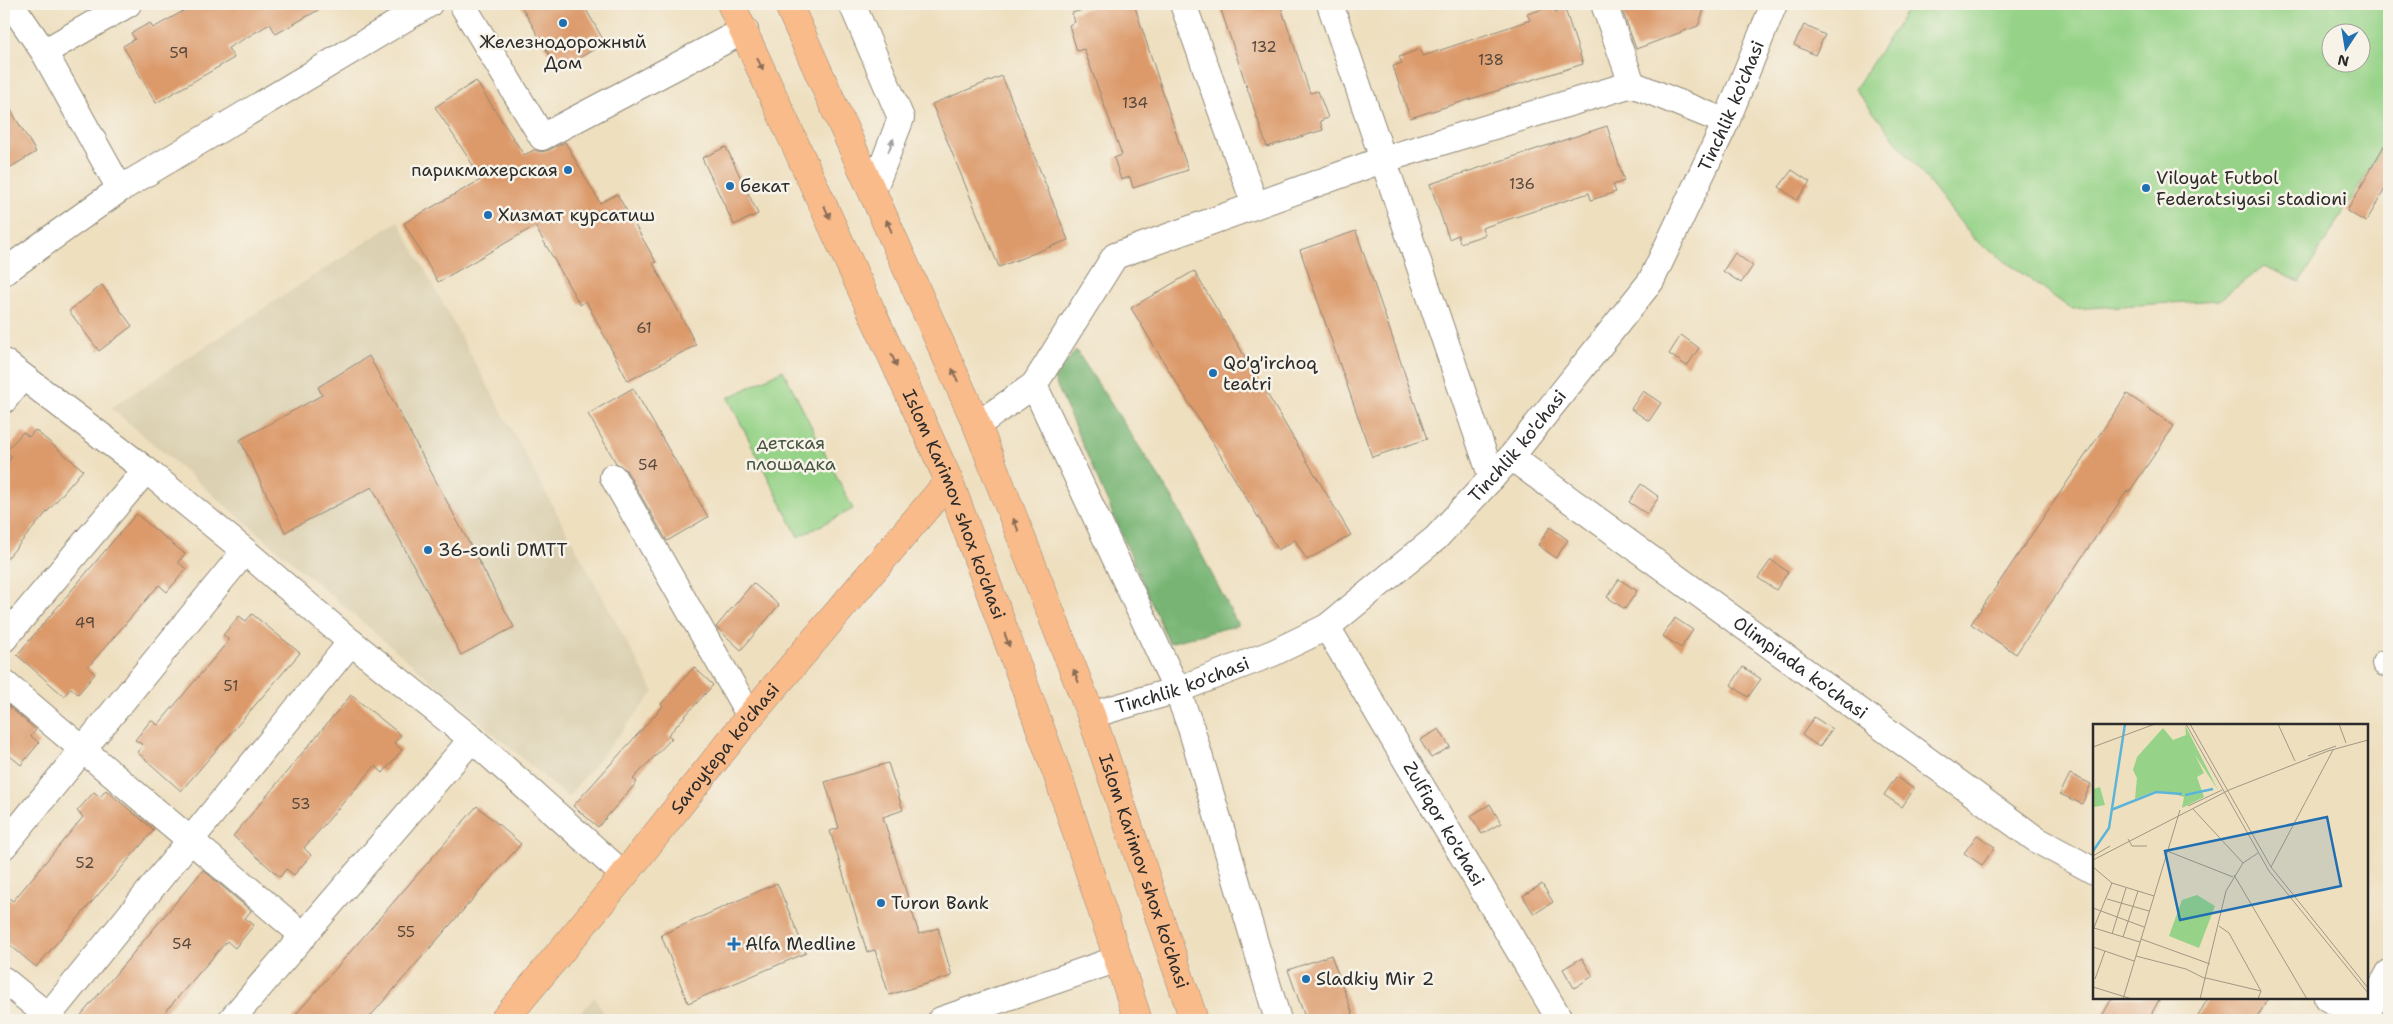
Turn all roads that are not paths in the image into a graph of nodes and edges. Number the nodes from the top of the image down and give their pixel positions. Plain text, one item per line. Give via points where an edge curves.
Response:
1 (12, 4) edge
2 (128, 4) edge
3 (429, 4) edge
4 (462, 4) edge
5 (731, 4) edge
6 (788, 4) edge
7 (852, 4) edge
8 (1183, 4) edge
9 (1330, 4) edge
10 (1604, 4) edge
11 (1774, 4) edge
12 (744, 30) junction
13 (44, 52) junction
14 (1632, 84) junction
15 (1726, 122) junction
16 (1382, 160) junction
17 (120, 189) junction
18 (873, 191) junction
19 (1255, 205) junction
20 (4, 272) edge
21 (13, 370) edge
22 (1034, 385) junction
23 (4, 400) edge
24 (977, 425) junction
25 (1510, 457) junction
26 (146, 470) junction
27 (613, 476) dead end
28 (1492, 478) junction
29 (949, 481) junction
30 (245, 550) junction
31 (1327, 627) junction
32 (4, 639) edge
33 (352, 642) junction
34 (4, 683) edge
35 (1176, 690) junction
36 (1091, 714) junction
37 (750, 716) junction
38 (472, 739) junction
39 (82, 749) junction
40 (191, 841) junction
41 (4, 846) edge
42 (2093, 870) edge
43 (624, 874) junction
44 (304, 936) junction
45 (1118, 958) junction
46 (2389, 973) edge
47 (4, 980) edge
48 (2329, 999) edge
49 (50, 1018) edge
50 (2364, 1019) edge
51 (231, 1020) edge
52 (504, 1020) edge
53 (941, 1020) edge
54 (1138, 1020) edge
55 (1194, 1020) edge
56 (1278, 1020) edge
57 (1560, 1020) edge

1 - 13 street
2 - 13 street
3 - 17 street
4 - 12 street via 542,137
5 - 12 main road, Islom Karimov shox ko'chasi
6 - 18 main road, Islom Karimov shox ko'chasi
18 -> 7 street via 901,118
8 - 19 street
9 - 16 street
10 - 14 street
11 - 15 street, Tinchlik ko'chasi
12 -> 29 main road, Islom Karimov shox ko'chasi
13 - 17 street
14 - 15 street
14 - 16 street
15 - 25 street, Tinchlik ko'chasi via 1651,281
16 - 19 street
16 - 28 street
17 - 20 street
24 -> 18 main road, Islom Karimov shox ko'chasi
19 - 22 street via 1114,256
21 - 23 street
21 - 26 street
22 - 24 street
22 - 35 street
36 -> 24 main road, Islom Karimov shox ko'chasi
25 - 28 street, Tinchlik ko'chasi
25 - 42 street, Olimpiada ko'chasi via 2037,840
26 - 30 street
26 - 32 street
27 - 37 street
28 - 31 street, Tinchlik ko'chasi via 1436,538
29 - 37 main road, Saroytepa ko'chasi
29 -> 45 main road, Islom Karimov shox ko'chasi via 1059,779
30 - 33 street
30 - 39 street
31 - 35 street, Tinchlik ko'chasi via 1273,653
31 - 57 street, Zulfiqor ko'chasi
33 - 38 street
33 - 40 street
34 - 39 street
35 - 36 street, Tinchlik ko'chasi
35 - 56 street via 1191,728
36 - 55 main road, Islom Karimov shox ko'chasi
37 - 43 main road, Saroytepa ko'chasi
38 - 43 street
38 - 44 street
39 - 40 street
39 - 41 street
40 - 44 street
40 - 49 street
43 - 52 main road, Saroytepa ko'chasi
44 - 51 street
45 - 53 street
45 - 54 main road, Islom Karimov shox ko'chasi
46 - 50 street
47 - 49 street
48 - 50 street

